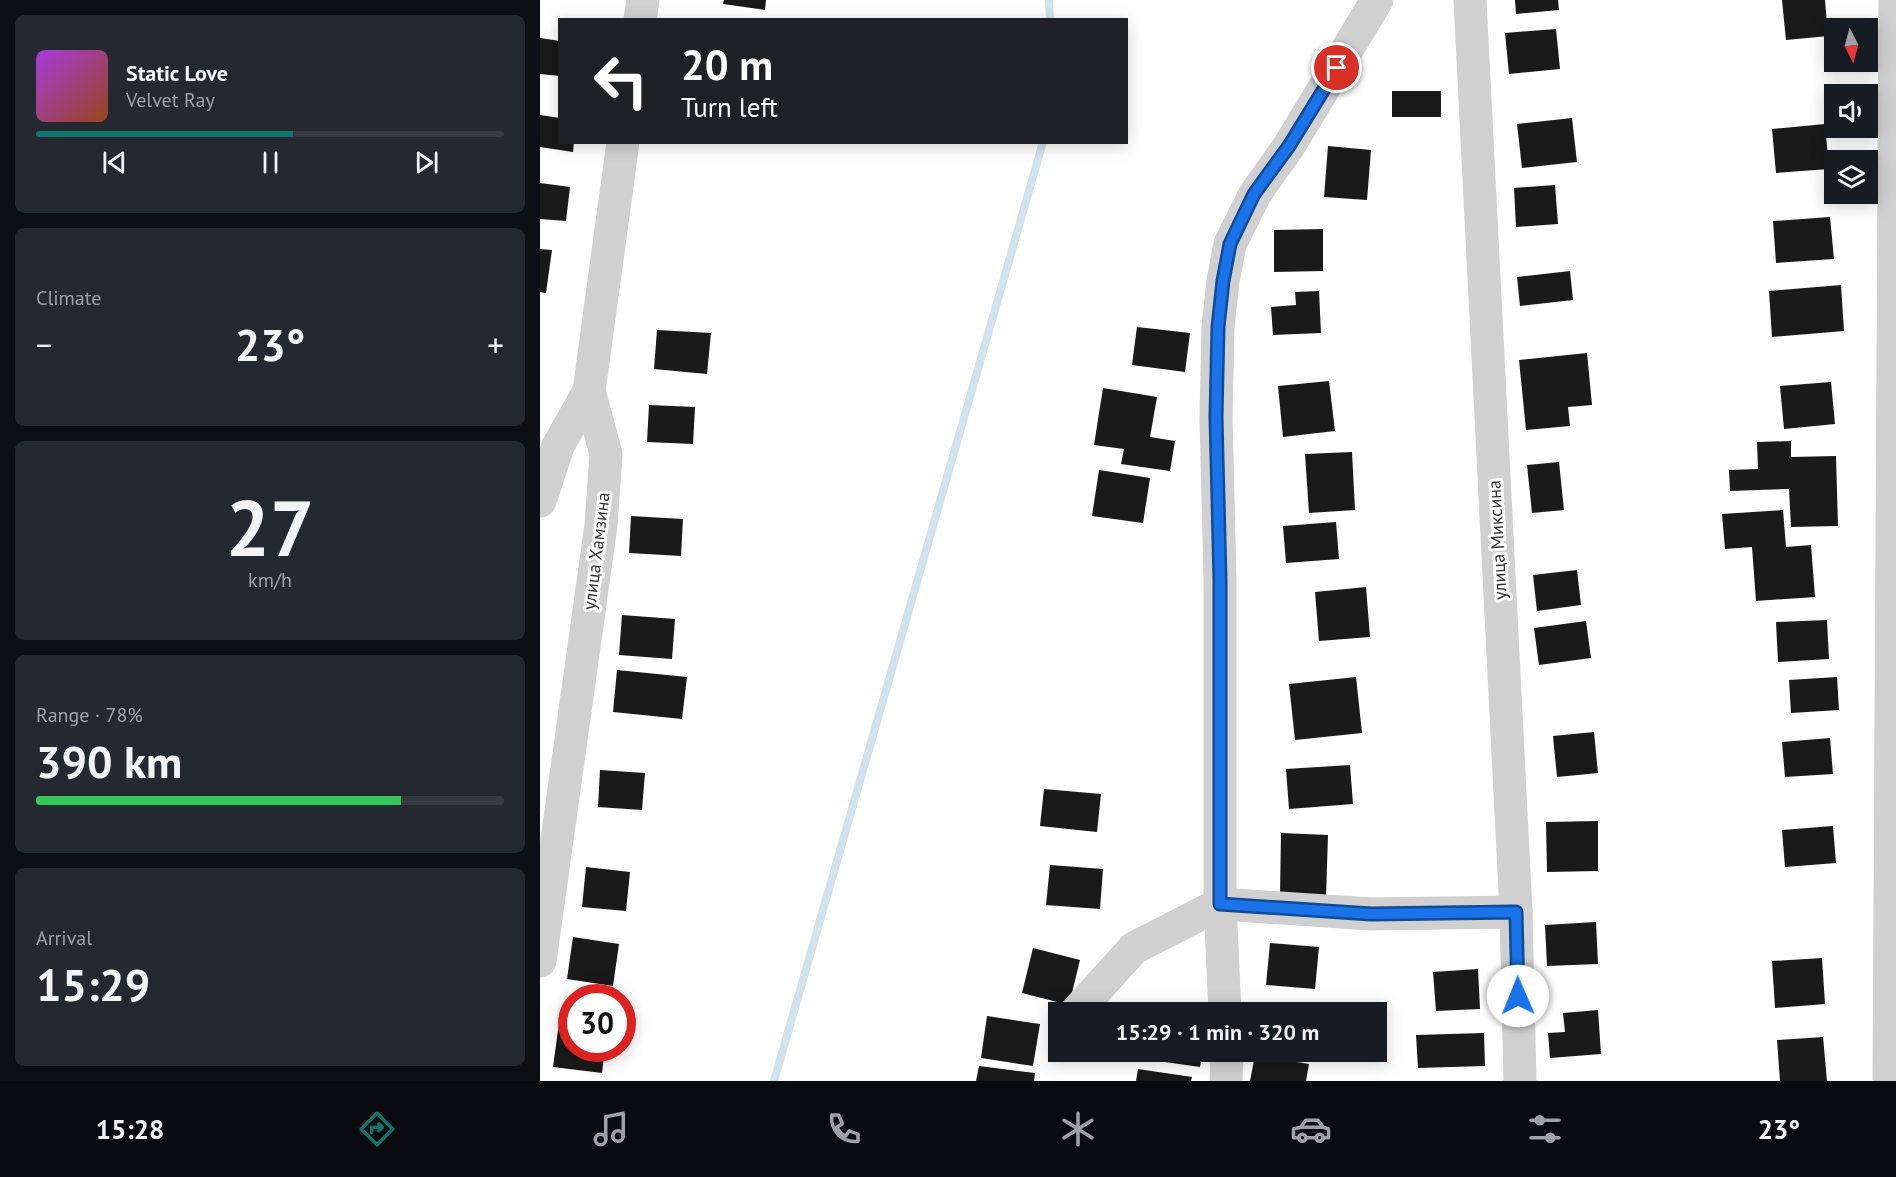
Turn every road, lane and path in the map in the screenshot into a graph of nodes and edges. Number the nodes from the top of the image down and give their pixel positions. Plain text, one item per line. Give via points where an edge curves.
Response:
1 (643, 0) edge
2 (1377, 0) edge
3 (1470, 0) edge
4 (1895, 0) edge
5 (640, 18) edge
6 (623, 144) edge
7 (589, 391) junction
8 (540, 501) edge
9 (1220, 904) junction
10 (1516, 912) junction
11 (540, 961) edge
12 (1085, 1002) edge
13 (1225, 1002) edge
14 (1227, 1062) edge
15 (1226, 1081) edge
16 (1520, 1081) edge
17 (1889, 1081) edge

1 - 5 street
2 - 9 street via 1289,146 1254,194 1230,244 1223,281 1216,417
3 - 10 street, улица Миксина
4 - 17 street
6 - 7 street, улица Хамзина
7 - 8 street via 558,446
7 - 11 street, улица Хамзина via 606,454 601,525
9 - 10 street via 1371,914
9 - 12 street via 1134,948
9 - 13 street
10 - 16 street, улица Миксина
14 - 15 street

